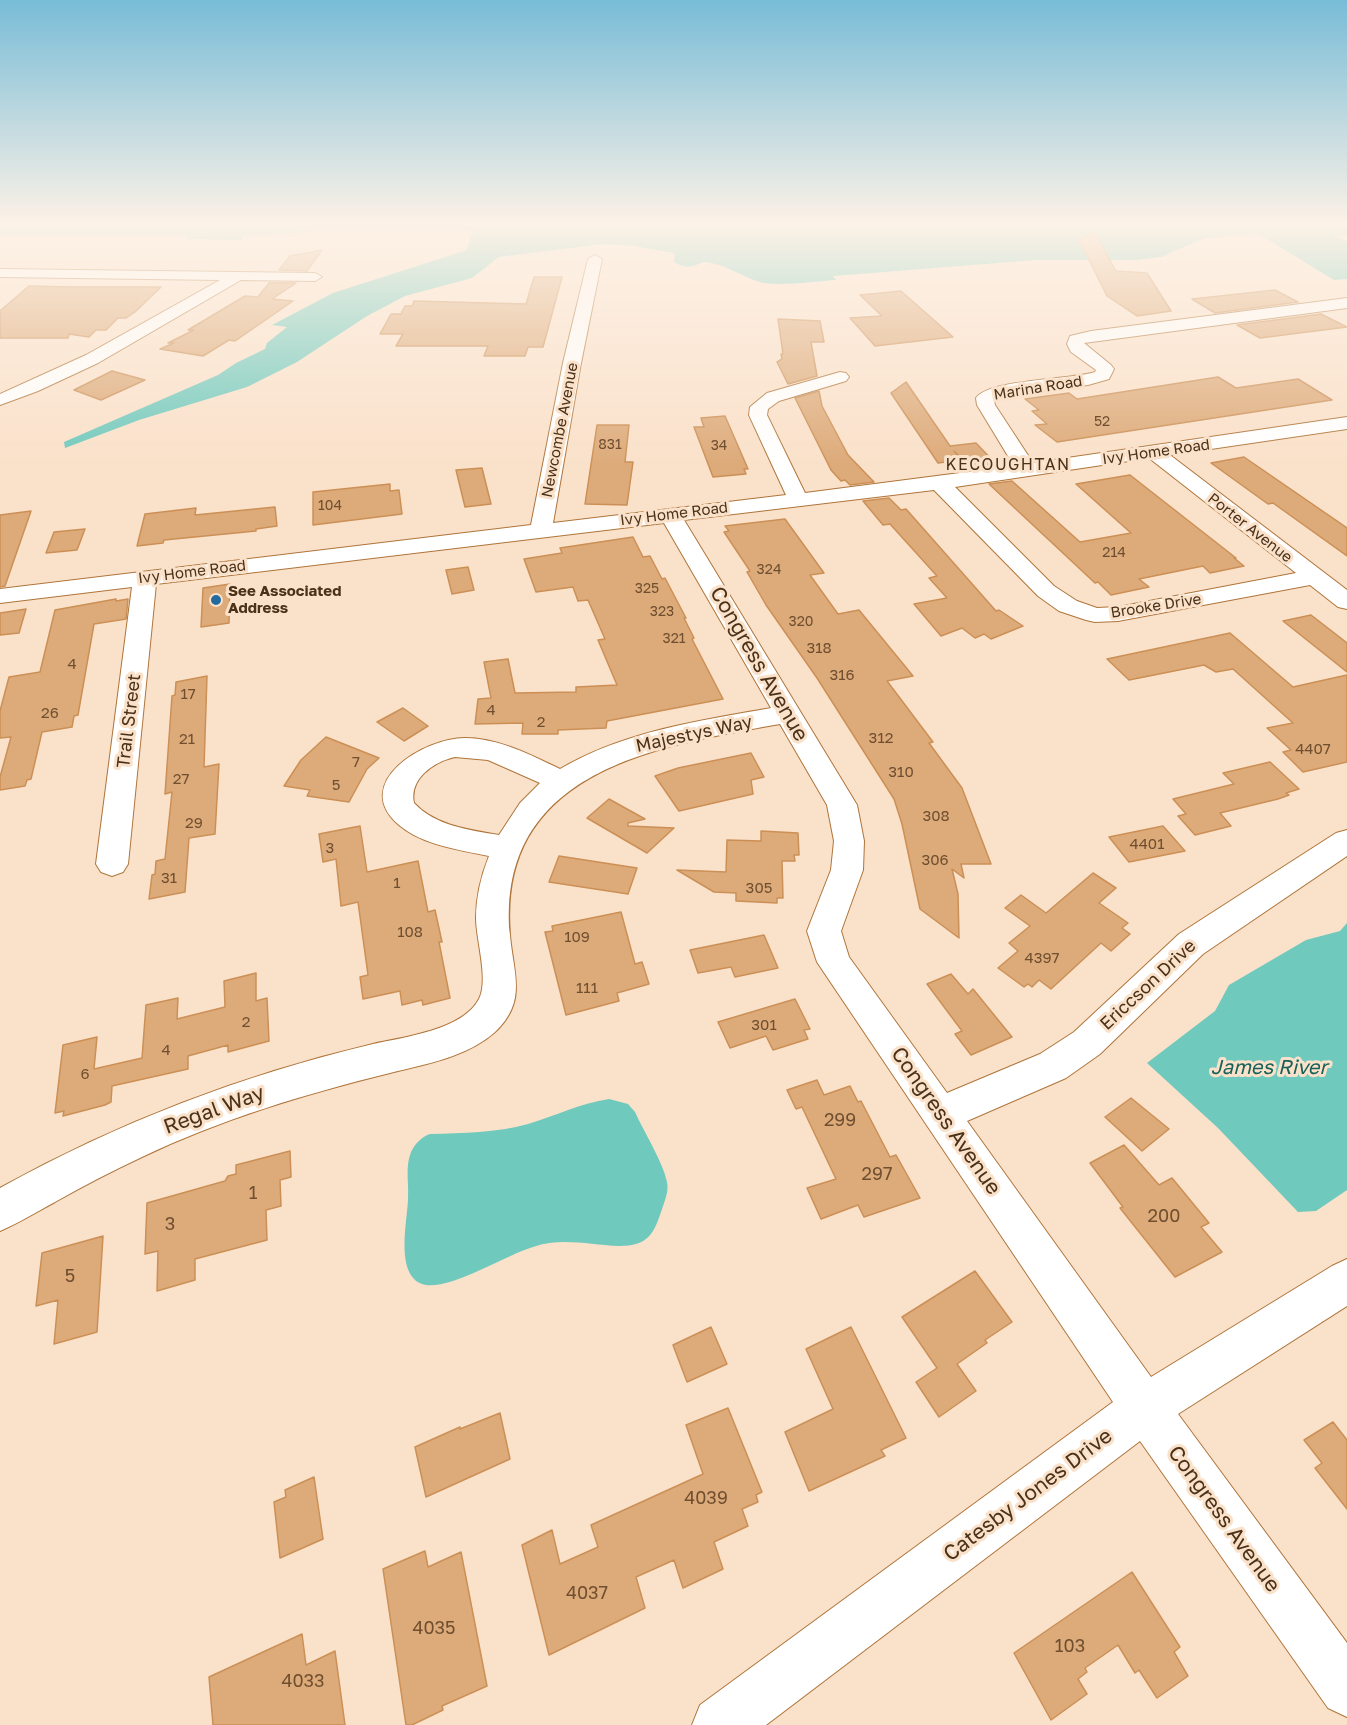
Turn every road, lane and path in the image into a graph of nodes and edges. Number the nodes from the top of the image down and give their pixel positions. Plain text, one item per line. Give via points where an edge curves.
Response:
1 (192, 304) edge
2 (585, 304) edge
3 (1335, 304) edge
4 (840, 377) dead end
5 (0, 400) edge
6 (1347, 423) edge
7 (1155, 453) junction
8 (1027, 470) junction
9 (939, 483) junction
10 (798, 499) junction
11 (670, 515) junction
12 (541, 530) junction
13 (1313, 577) junction
14 (145, 578) junction
15 (0, 596) edge
16 (1347, 602) edge
17 (788, 714) junction
18 (562, 782) junction
19 (1347, 841) edge
20 (506, 848) junction
21 (112, 864) dead end
22 (441, 1044) joint
23 (941, 1114) junction
24 (0, 1210) edge
25 (1347, 1281) edge
26 (1145, 1408) junction
27 (1347, 1689) edge
28 (720, 1725) edge

1 - 5 street via 134,339
2 - 12 street, Newcombe Avenue
3 - 8 street, Marina Road via 1076,340 1077,348 1105,369 1103,375 995,392 985,398
4 - 10 street via 772,397 759,407 758,415
6 - 7 street, Ivy Home Road
7 - 8 street, Ivy Home Road
7 - 13 street, Porter Avenue
8 - 9 street, Ivy Home Road
9 - 10 street, Ivy Home Road
9 - 13 street, Brooke Drive via 1046,591 1068,606 1095,615
10 - 11 street, Ivy Home Road
11 - 12 street, Ivy Home Road
11 - 17 street, Congress Avenue
12 - 14 street, Ivy Home Road
13 - 16 street, Porter Avenue
14 - 15 street, Ivy Home Road
14 - 21 street, Trail Street
17 - 18 street, Majestys Way via 635,745
17 - 23 street, Congress Avenue via 842,806 849,841 848,870 824,931 834,962
18 - 20 street, Majestys Way via 536,806
18 - 20 street via 477,748 449,749 424,757 410,768 398,790 400,807 418,823 451,836
19 - 23 street, Ericcson Drive via 1191,944 1087,1043 1053,1066
20 - 22 street, Majestys Way via 492,908 499,996 490,1015 467,1033
22 - 24 street, Regal Way via 267,1090 151,1132
23 - 26 street, Congress Avenue
25 - 26 street, Catesby Jones Drive
26 - 27 street, Congress Avenue
26 - 28 street, Catesby Jones Drive

